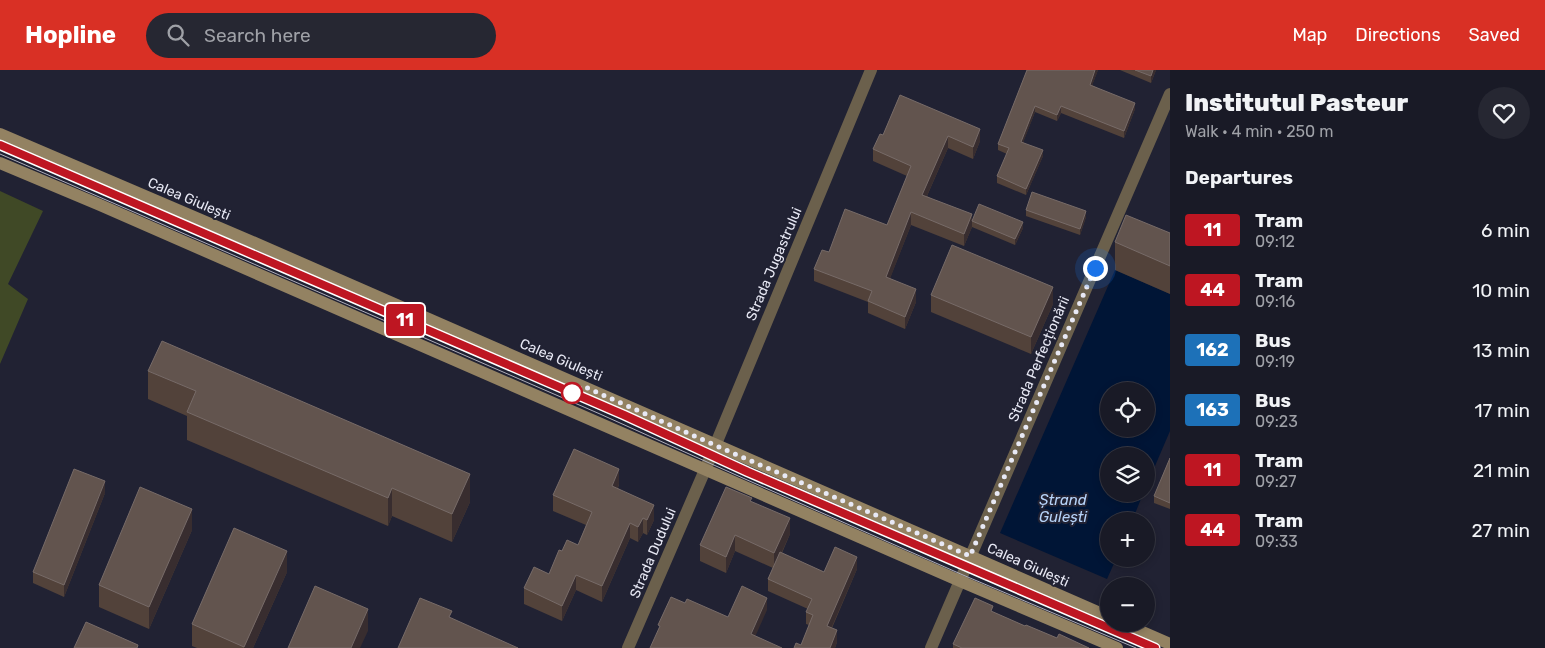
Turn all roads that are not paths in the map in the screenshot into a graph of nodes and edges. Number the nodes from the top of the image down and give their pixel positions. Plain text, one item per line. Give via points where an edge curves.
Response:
1 (871, 70) edge
2 (1170, 94) edge
3 (0, 134) edge
4 (0, 163) edge
5 (715, 446) junction
6 (705, 470) junction
7 (970, 556) junction
8 (960, 581) junction
9 (1100, 613) edge
10 (1142, 632) edge
11 (1170, 644) edge
12 (628, 648) edge
13 (931, 648) edge
14 (1117, 648) edge

1 - 5 street, Strada Jugastrului
2 - 7 street, Strada Perfecționării
3 - 5 main road, Calea Giulești
4 - 6 main road
5 - 6 street, Strada Jugastrului
5 - 7 main road, Calea Giulești
6 - 8 main road
6 - 12 street, Strada Dudului
7 - 8 street, Strada Perfecționării
7 - 9 main road, Calea Giulești
8 - 13 street, Strada Perfecționării
8 - 14 main road
10 - 11 main road

